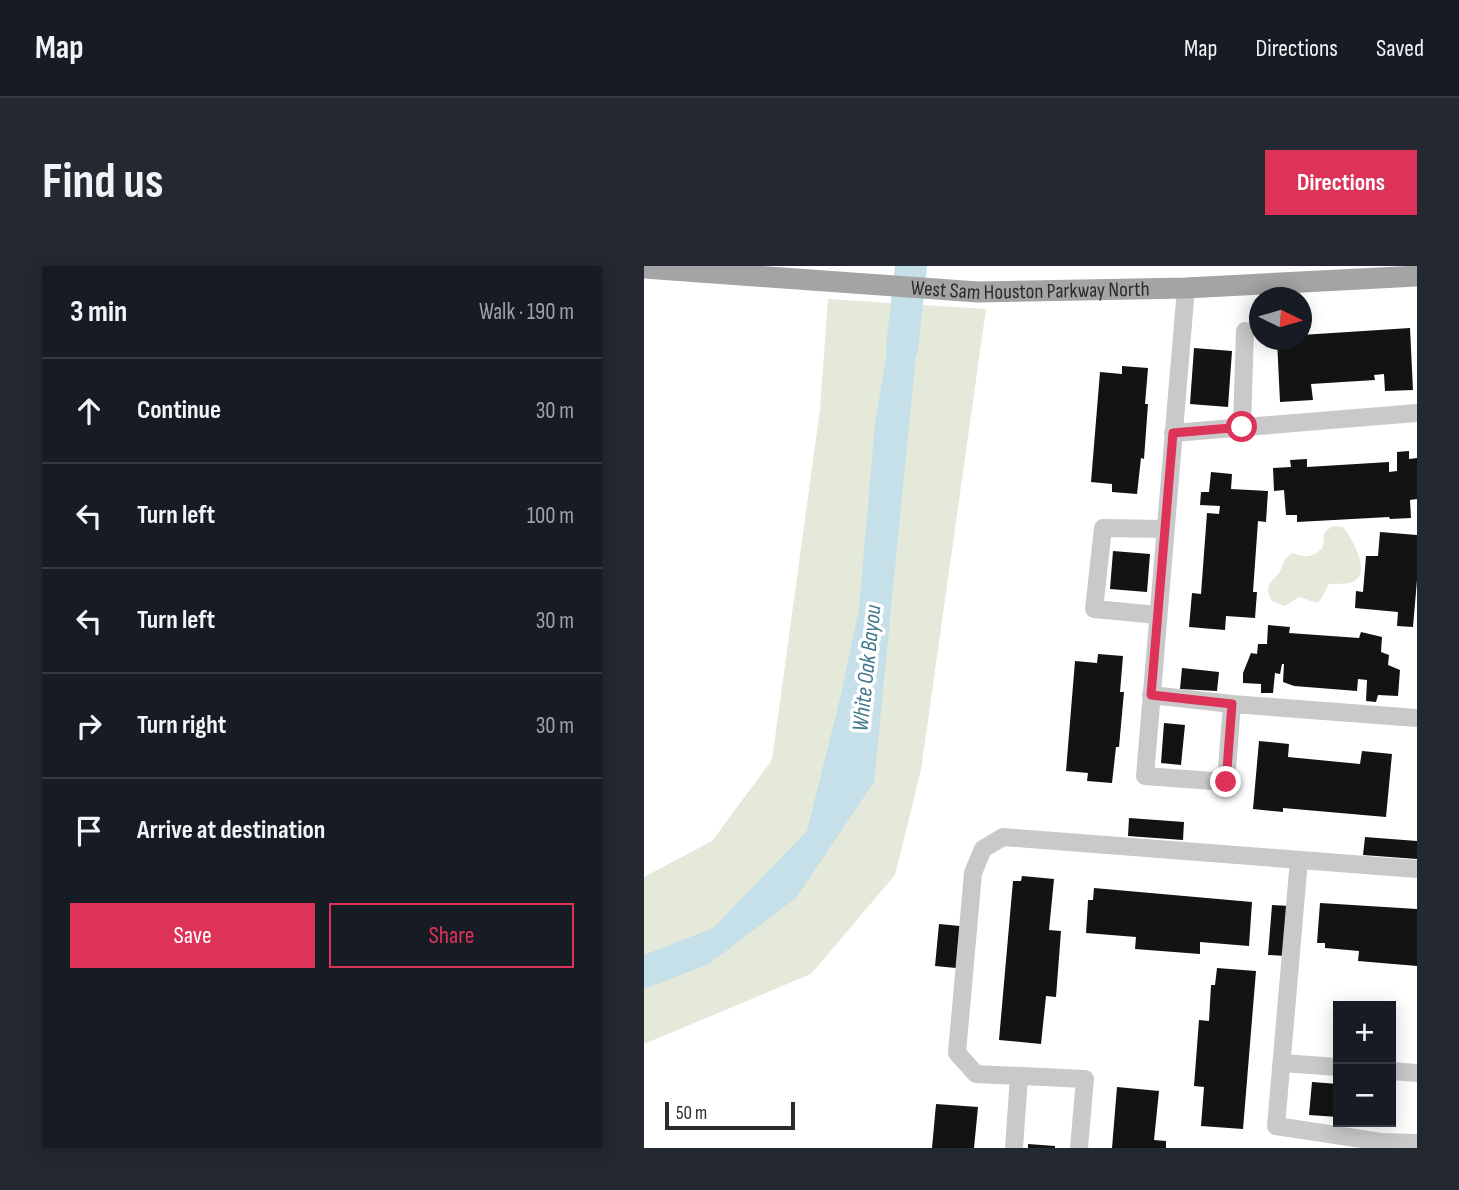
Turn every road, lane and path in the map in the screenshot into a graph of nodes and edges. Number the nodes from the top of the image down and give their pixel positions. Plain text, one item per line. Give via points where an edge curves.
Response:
1 (644, 268) edge
2 (1417, 276) edge
3 (1186, 288) junction
4 (1245, 331) dead end
5 (1417, 413) edge
6 (1242, 427) junction
7 (1173, 433) junction
8 (1165, 529) junction
9 (1158, 615) junction
10 (1151, 695) junction
11 (1232, 704) junction
12 (1417, 718) edge
13 (1299, 860) junction
14 (1417, 869) edge
15 (1282, 1063) junction
16 (1333, 1067) edge
17 (1396, 1071) edge
18 (1417, 1073) edge
19 (1019, 1076) junction
20 (1417, 1143) edge
21 (1380, 1145) edge
22 (1014, 1148) edge
23 (1080, 1148) edge

1 - 3 main road, West Sam Houston Parkway North via 978,292
2 - 3 main road, West Sam Houston Parkway North
3 - 7 lane
4 - 6 lane
5 - 6 lane
6 - 7 lane
7 - 8 lane
8 - 9 lane
8 - 9 lane via 1103,528 1094,609
9 - 10 lane
10 - 11 lane
10 - 11 lane via 1145,776 1226,782
11 - 12 lane
13 - 14 lane
13 - 15 lane
13 - 19 lane via 1003,837 983,849 973,873 957,1054 976,1074
15 - 16 lane
15 - 21 lane via 1276,1126
17 - 18 lane
19 - 22 lane
19 - 23 lane via 1085,1079
20 - 21 lane

